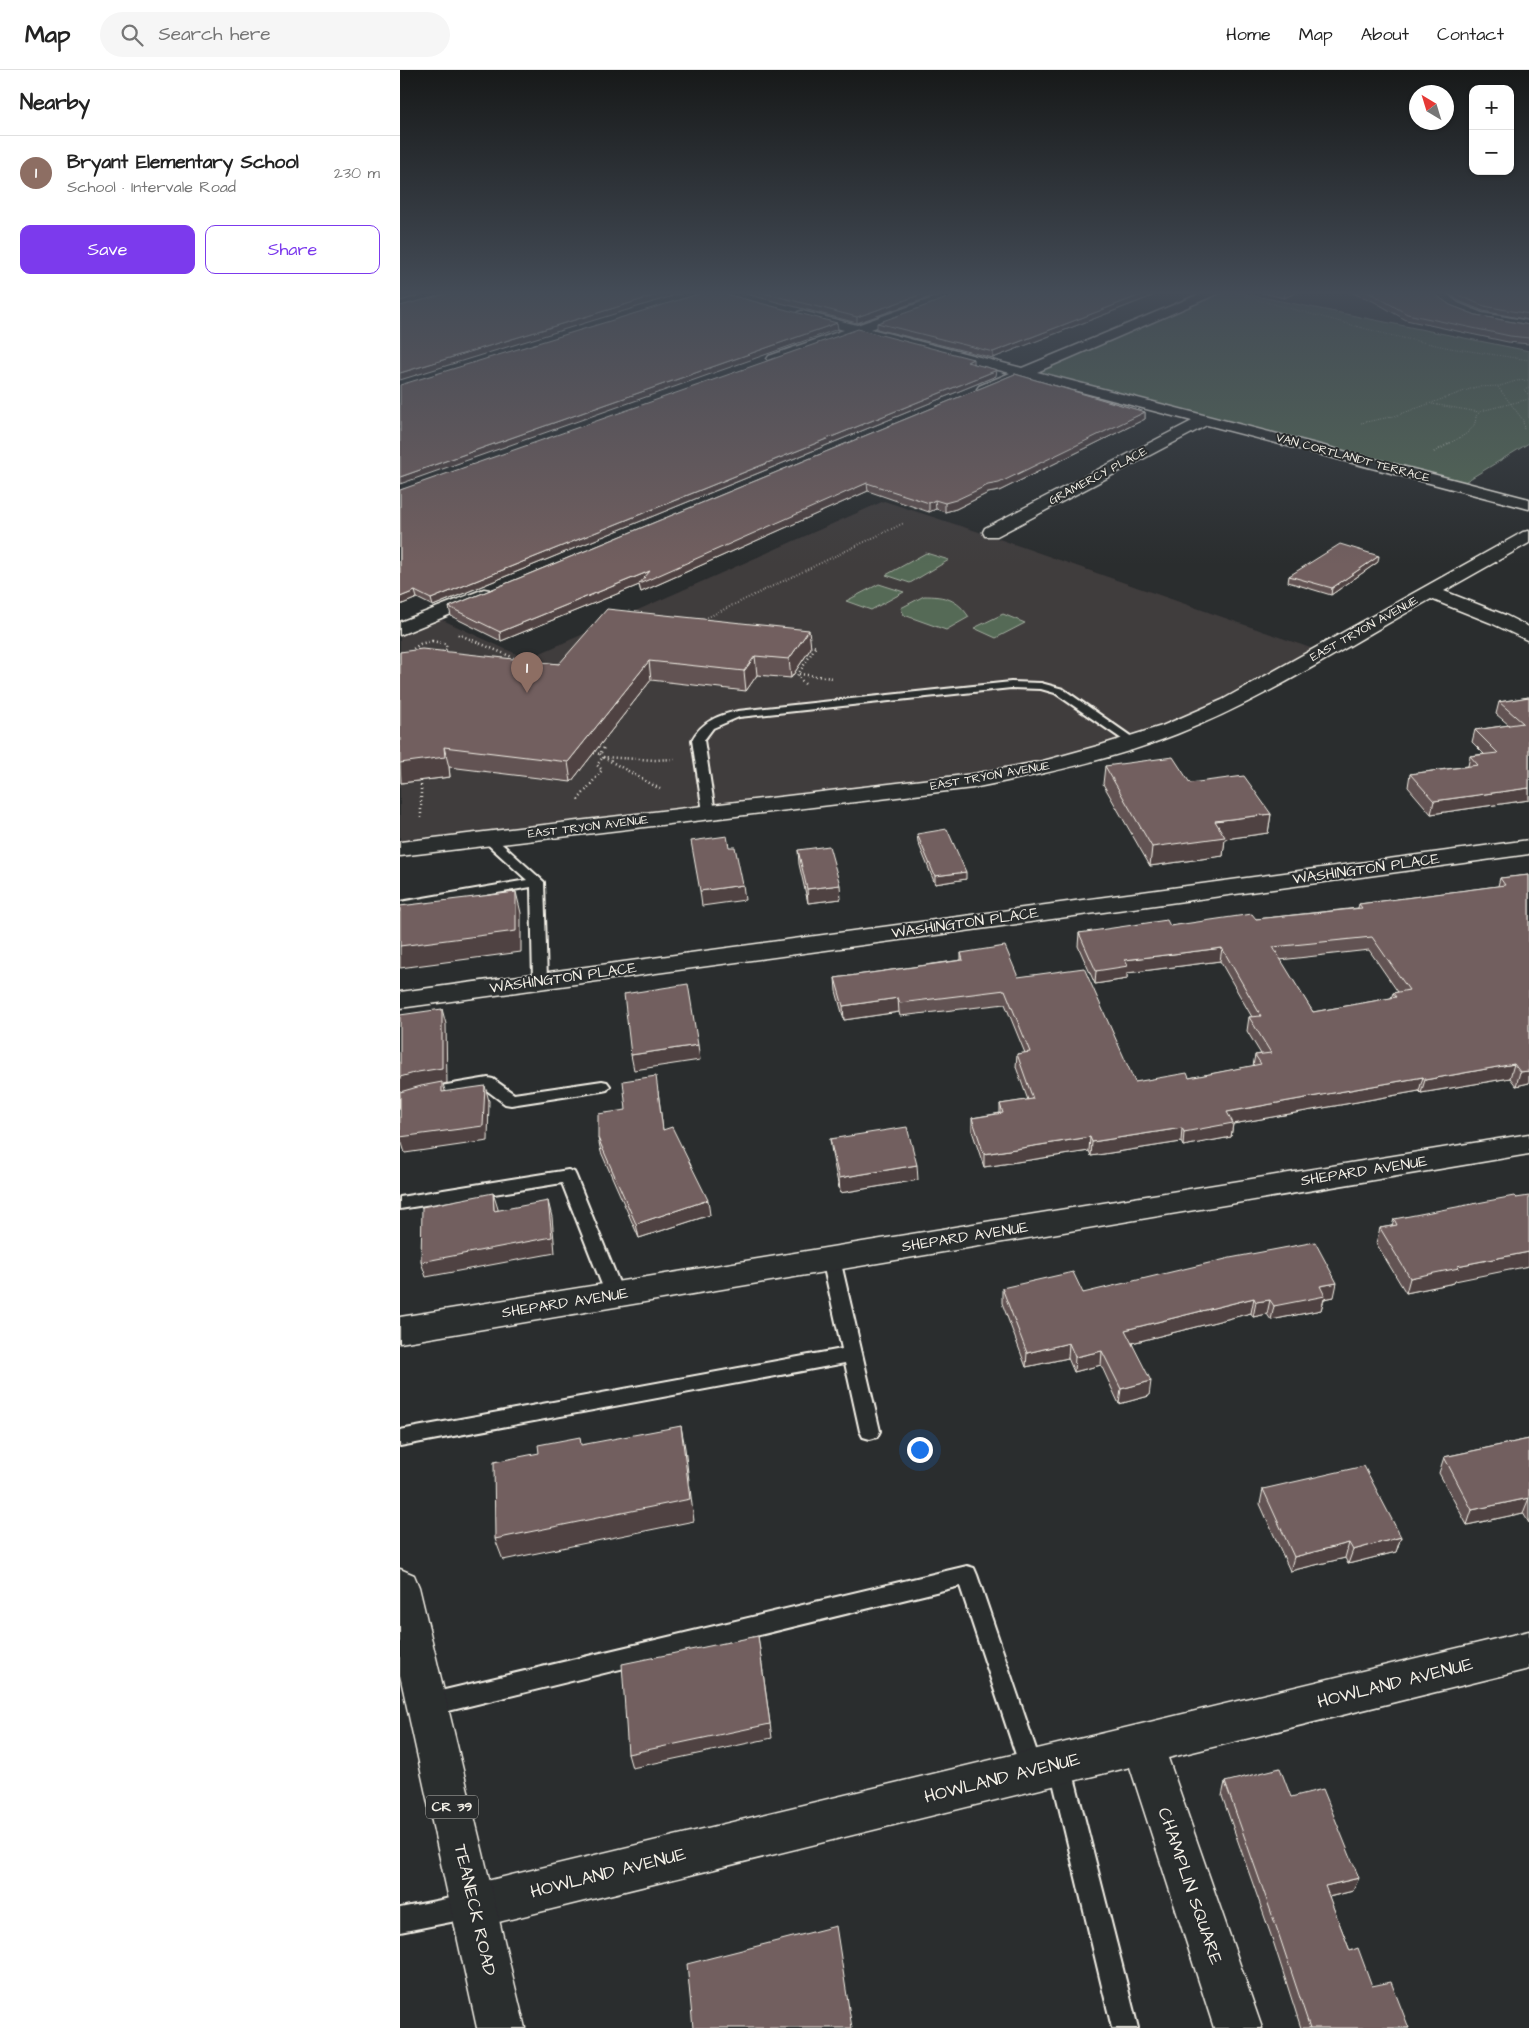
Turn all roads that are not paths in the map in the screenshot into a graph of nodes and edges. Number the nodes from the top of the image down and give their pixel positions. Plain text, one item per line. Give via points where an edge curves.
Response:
1 (1000, 382) edge
2 (1060, 382) edge
3 (968, 395) edge
4 (1205, 420) junction
5 (1529, 504) edge
6 (991, 532) dead end
7 (1529, 536) edge
8 (497, 589) edge
9 (1430, 592) junction
10 (1529, 619) edge
11 (1505, 622) junction
12 (400, 629) edge
13 (1529, 635) edge
14 (1133, 742) junction
15 (706, 813) junction
16 (489, 839) junction
17 (1529, 847) edge
18 (410, 848) edge
19 (537, 882) junction
20 (400, 906) edge
21 (540, 981) junction
22 (400, 1000) edge
23 (602, 1086) dead end
24 (400, 1102) edge
25 (1529, 1144) edge
26 (400, 1203) edge
27 (831, 1259) junction
28 (615, 1294) junction
29 (400, 1330) edge
30 (853, 1354) junction
31 (870, 1431) dead end
32 (400, 1438) edge
33 (400, 1587) edge
34 (1529, 1650) edge
35 (428, 1705) junction
36 (1143, 1744) junction
37 (1046, 1767) junction
38 (474, 1906) junction
39 (400, 1920) edge
40 (501, 2028) edge
41 (1125, 2028) edge
42 (1238, 2028) edge

1 - 3 street
2 - 4 street, VAN CORTLANDT TERRACE
4 - 5 street, VAN CORTLANDT TERRACE
4 - 6 street, GRAMERCY PLACE
7 - 9 street, EAST TRYON AVENUE
8 - 12 street
9 - 11 street
9 - 14 street, EAST TRYON AVENUE via 1229,704
10 - 11 street
11 - 13 street
14 - 15 street, EAST TRYON AVENUE via 1044,767 973,781
14 - 15 lane via 1059,691 1041,686 1011,686 738,714 718,721 700,734 698,740
15 - 16 street, EAST TRYON AVENUE
16 - 18 street, EAST TRYON AVENUE
16 - 19 lane
17 - 21 street, WASHINGTON PLACE
19 - 20 lane
19 - 21 lane
21 - 22 street, WASHINGTON PLACE
23 - 24 lane via 511,1100 488,1083 423,1094
25 - 27 street, SHEPARD AVENUE
26 - 28 lane via 568,1176
27 - 28 street, SHEPARD AVENUE
27 - 30 lane
28 - 29 street, SHEPARD AVENUE
30 - 31 lane
30 - 32 lane
33 - 35 street, TEANECK ROAD / CR 39
34 - 36 street, HOWLAND AVENUE
35 - 37 lane via 967,1576
35 - 38 street, TEANECK ROAD / CR 39
36 - 37 street, HOWLAND AVENUE
36 - 42 street, CHAMPLIN SQUARE
37 - 38 street, HOWLAND AVENUE
37 - 41 lane
38 - 39 lane
38 - 40 street, TEANECK ROAD / CR 39

